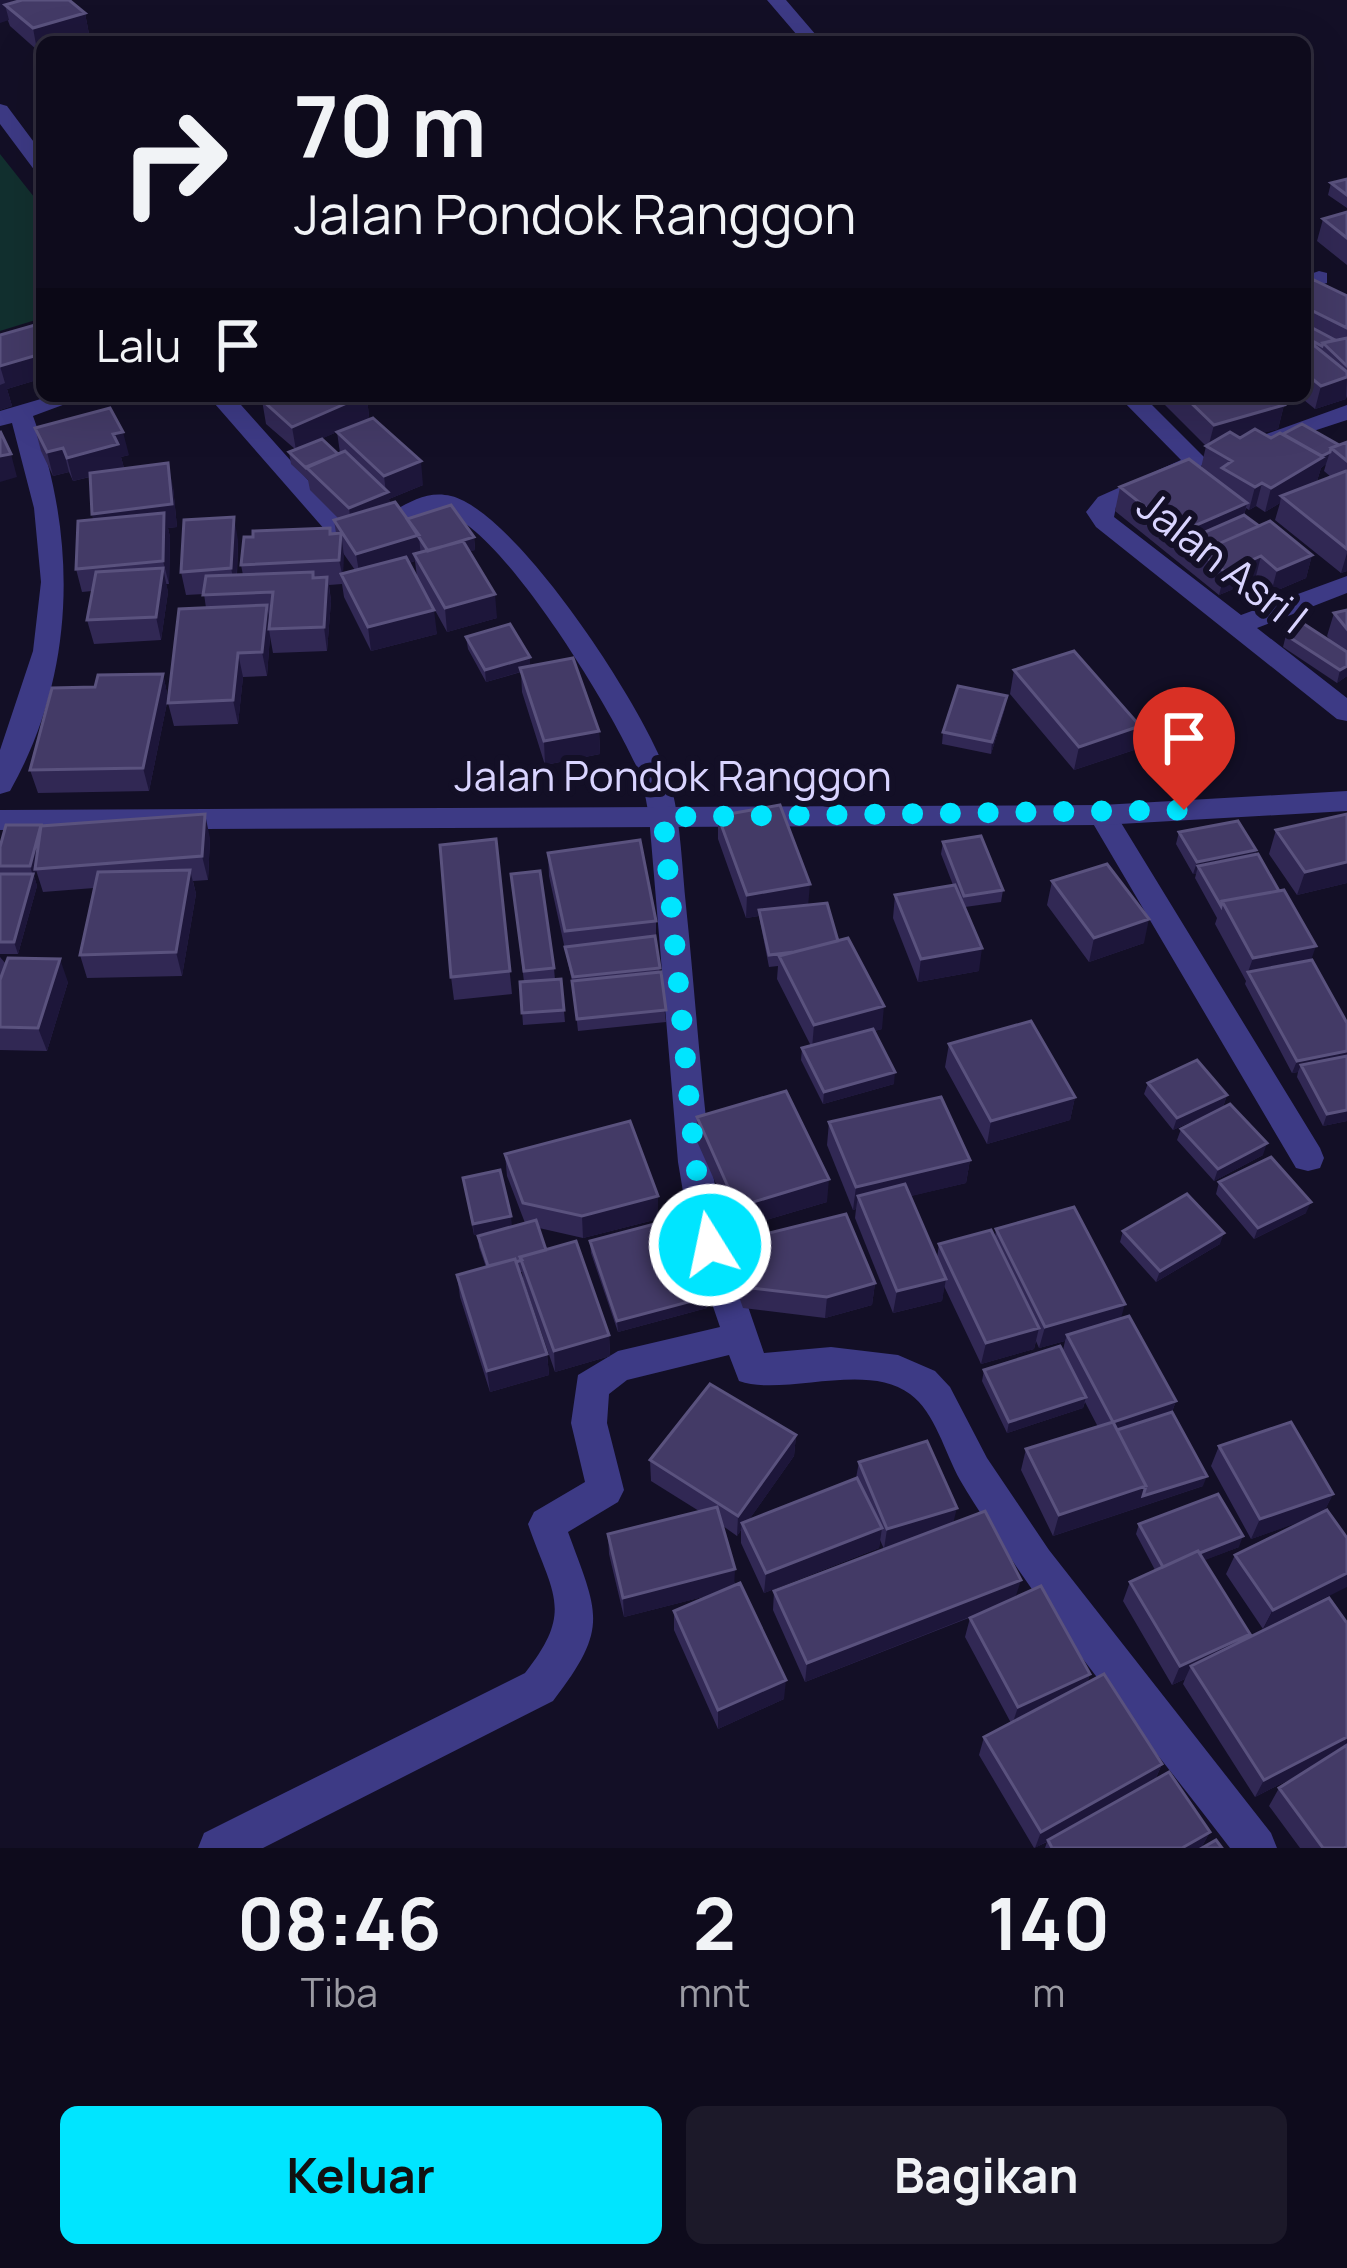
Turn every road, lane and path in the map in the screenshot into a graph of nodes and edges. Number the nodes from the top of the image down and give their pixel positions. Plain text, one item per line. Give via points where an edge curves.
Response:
1 (776, 0) edge
2 (808, 36) edge
3 (0, 110) edge
4 (36, 159) edge
5 (56, 402) edge
6 (225, 402) edge
7 (1136, 402) edge
8 (1347, 412) edge
9 (10, 416) edge
10 (1197, 463) junction
11 (1347, 584) edge
12 (1238, 626) junction
13 (1347, 712) edge
14 (0, 784) edge
15 (1347, 801) edge
16 (1102, 814) junction
17 (663, 817) junction
18 (0, 820) edge
19 (1307, 1159) dead end
20 (741, 1337) junction
21 (220, 1848) edge
22 (1256, 1848) edge

1 - 2 street
3 - 4 street
5 - 9 street
6 - 17 street via 341,533 360,534 430,503 448,502 481,521 574,632 653,772
7 - 10 street, Jalan Asri I
8 - 10 street
9 - 14 street via 46,517 53,606 42,665
10 - 12 street, Jalan Asri I via 1098,512 1113,533
11 - 12 street
12 - 13 street, Jalan Asri I
15 - 16 street, Jalan Pondok Ranggon
16 - 17 street, Jalan Pondok Ranggon
16 - 19 street
17 - 18 street, Jalan Pondok Ranggon
17 - 20 street via 695,1162 710,1245
20 - 21 street via 618,1367 591,1386 589,1423 605,1490 548,1524 576,1608 571,1646 539,1687
20 - 22 street via 752,1370 831,1363 922,1382 1036,1563

